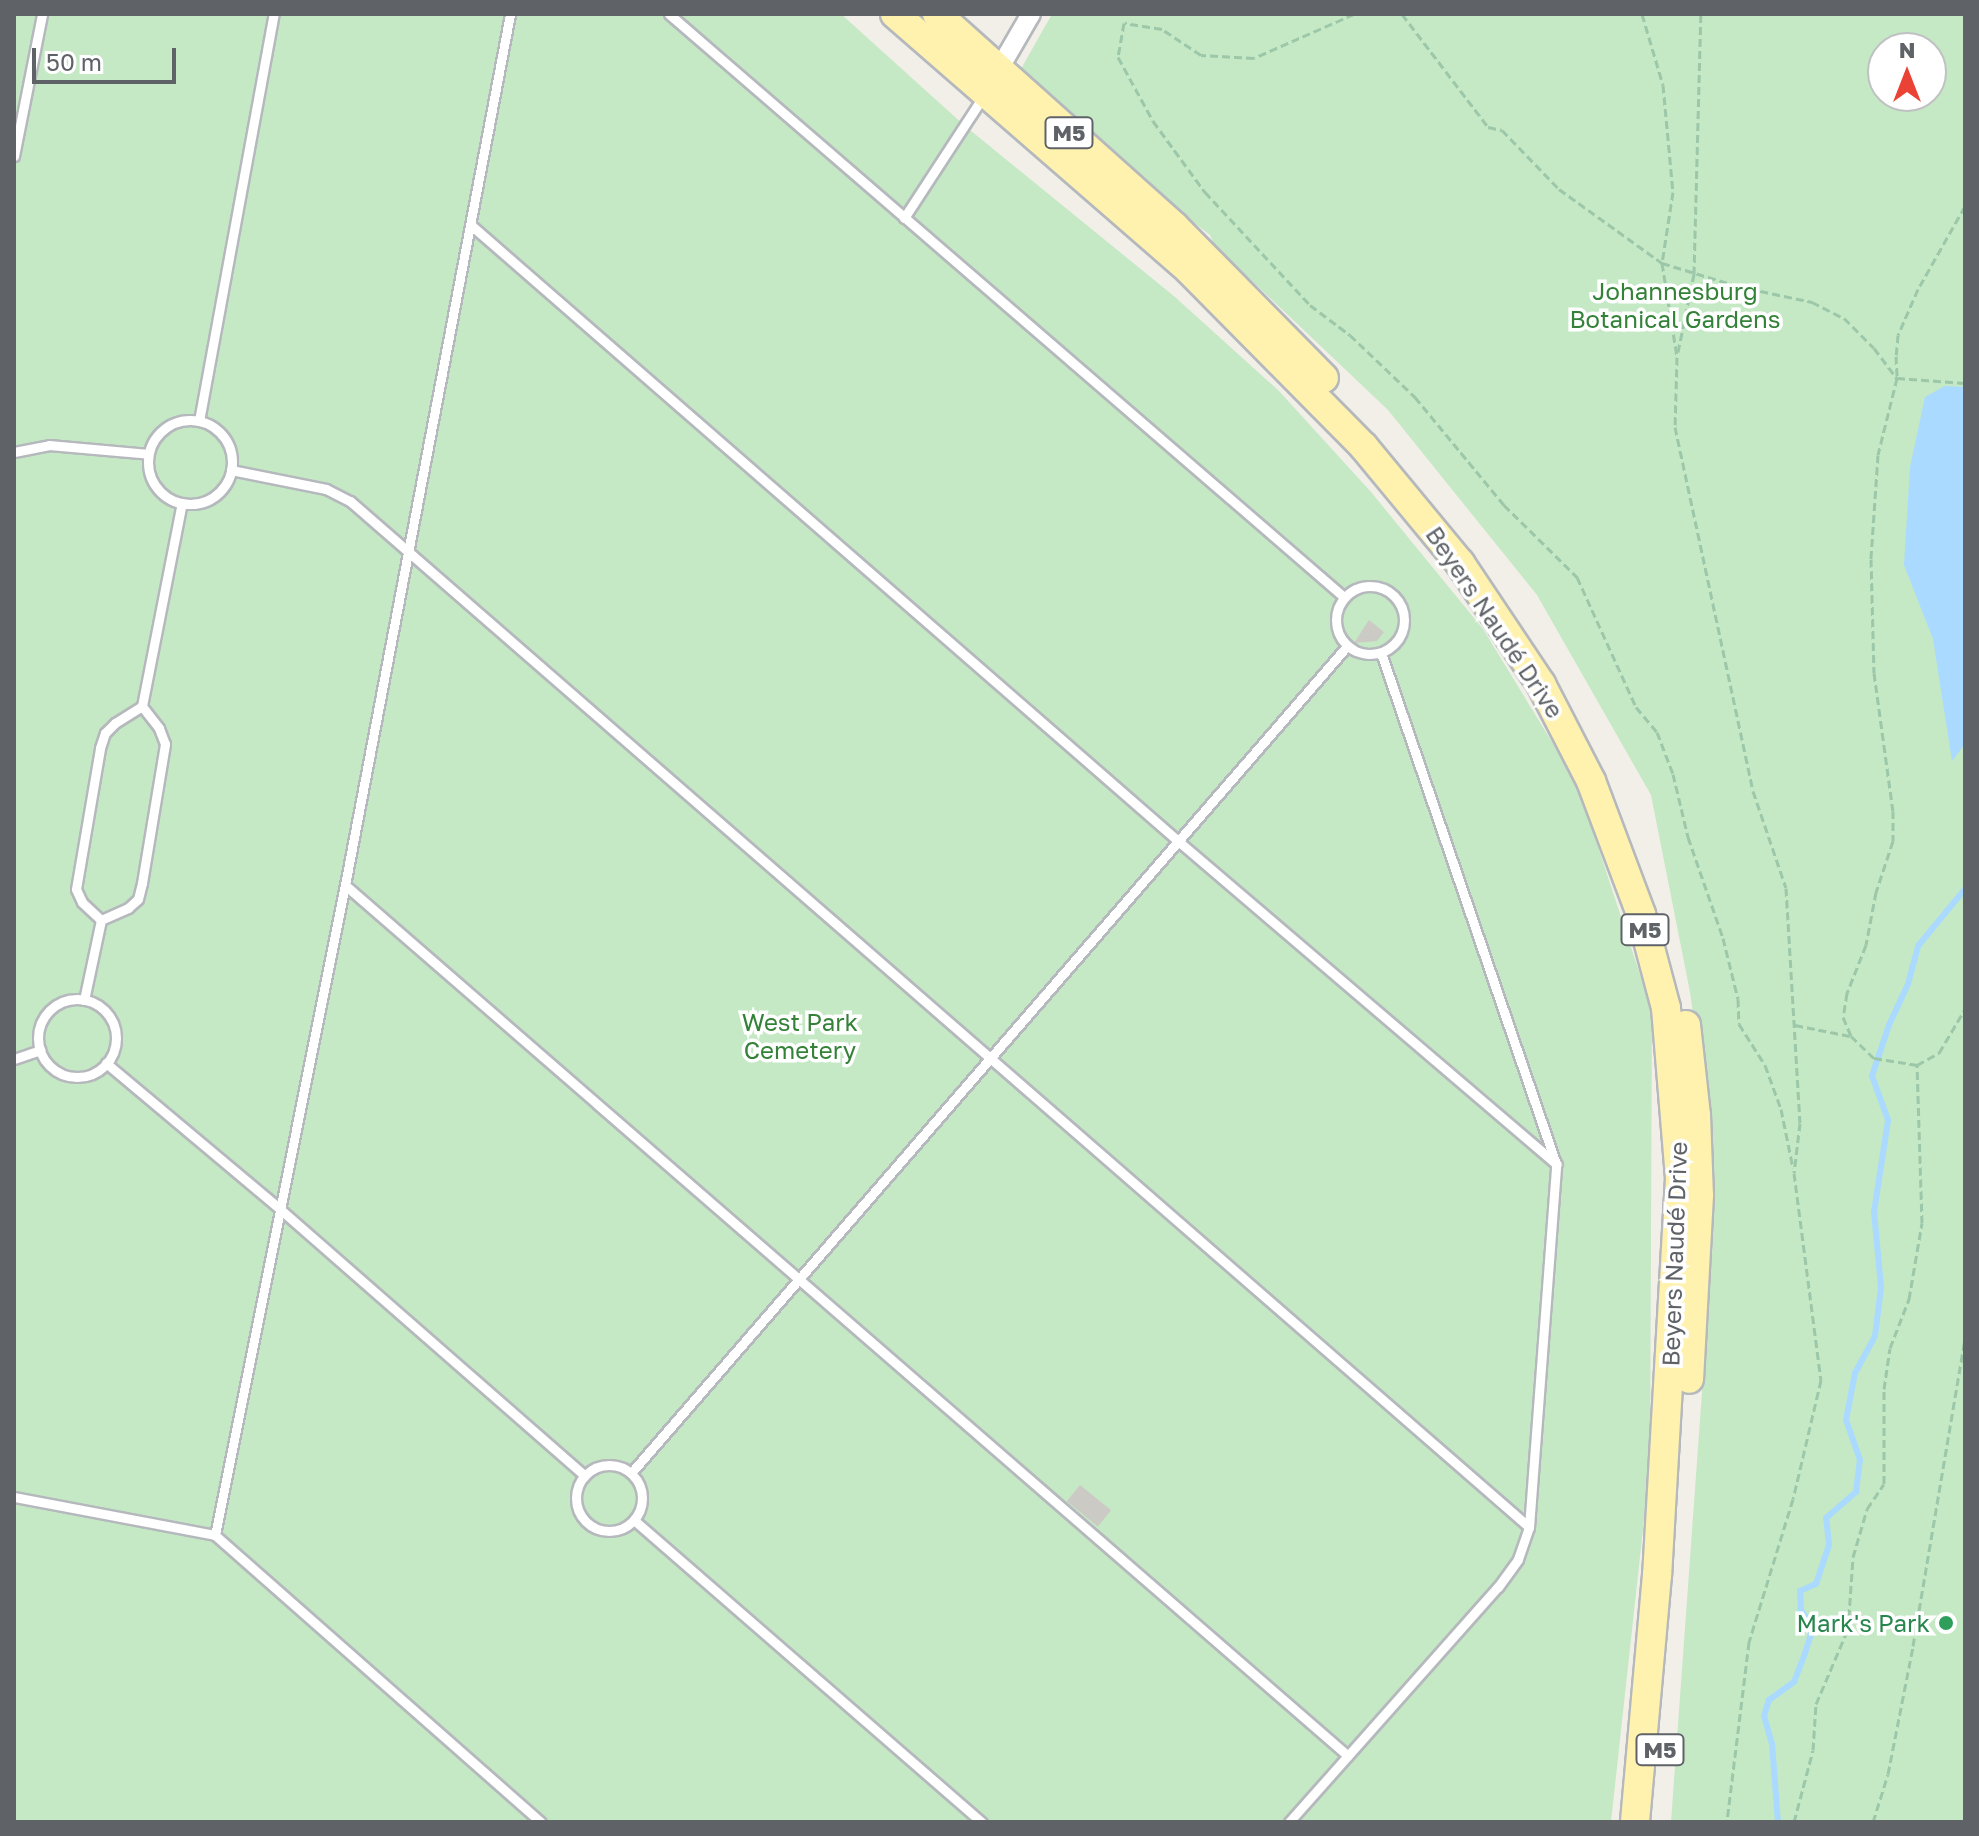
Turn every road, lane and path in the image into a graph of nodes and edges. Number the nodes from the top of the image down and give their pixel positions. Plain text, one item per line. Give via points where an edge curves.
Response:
1 (42, 14) edge
2 (274, 14) edge
3 (510, 14) edge
4 (669, 14) edge
5 (895, 14) edge
6 (937, 14) edge
7 (1031, 14) edge
8 (1354, 14) edge
9 (1402, 14) edge
10 (1642, 14) edge
11 (1701, 14) edge
12 (992, 80) junction
13 (16, 136) edge
14 (14, 156) edge
15 (1965, 206) edge
16 (904, 218) junction
17 (472, 226) junction
18 (1662, 263) junction
19 (1694, 274) junction
20 (1677, 357) junction
21 (1897, 378) junction
22 (1965, 383) edge
23 (199, 421) junction
24 (14, 452) edge
25 (149, 454) junction
26 (231, 470) junction
27 (182, 503) junction
28 (408, 554) junction
29 (1344, 597) junction
30 (1347, 646) junction
31 (1381, 653) junction
32 (142, 706) junction
33 (1177, 840) junction
34 (345, 885) junction
35 (101, 920) junction
36 (84, 1000) junction
37 (1965, 1009) edge
38 (1795, 1025) junction
39 (1851, 1036) junction
40 (40, 1050) junction
41 (990, 1056) junction
42 (14, 1059) edge
43 (106, 1063) junction
44 (1917, 1065) junction
45 (1556, 1164) junction
46 (1794, 1173) junction
47 (280, 1209) junction
48 (802, 1279) junction
49 (1965, 1340) edge
50 (631, 1473) junction
51 (585, 1476) junction
52 (14, 1497) edge
53 (634, 1520) junction
54 (1529, 1527) junction
55 (215, 1535) junction
56 (1348, 1756) junction
57 (540, 1822) edge
58 (982, 1822) edge
59 (1289, 1822) edge
60 (1635, 1822) edge
61 (1653, 1822) edge
62 (1727, 1822) edge
63 (1794, 1822) edge
64 (1873, 1822) edge

1 - 13 lane
2 - 23 lane
3 - 17 lane
4 - 16 lane
5 - 12 main road, Beyers Naudé Drive / M5
6 - 12 main road, Beyers Naudé Drive / M5
7 - 12 street
8 - 46 path via 1254,58 1201,55 1162,29 1124,23 1118,57 1153,121 1205,192 1310,305 1415,397 1504,505 1577,577 1636,707 1657,732 1673,774 1688,837 1723,938 1739,1024 1765,1065 1781,1109
9 - 18 path via 1488,127 1502,130 1559,189
10 - 18 path via 1663,85 1673,192
11 - 19 path
12 - 16 lane
12 - 60 main road, Beyers Naudé Drive / M5 via 1307,387 1405,493 1460,563 1541,684 1591,781 1616,845 1666,1008 1680,1178 1661,1529
12 - 61 main road, Beyers Naudé Drive / M5 via 1234,283 1374,432 1503,592 1608,774 1666,935 1688,1031 1696,1115 1699,1195 1683,1478
13 - 14 lane
15 - 21 path via 1898,335
16 - 29 lane
17 - 28 lane
17 - 33 lane
18 - 19 path
18 - 20 path
19 - 20 path
19 - 21 path via 1812,302 1844,318
20 - 38 path via 1675,427 1753,791 1786,888
21 - 22 path
21 - 39 path via 1878,455 1871,559 1874,673 1893,841 1866,945 1847,993 1843,1017
23 - 25 lane via 167,427
23 - 26 lane via 225,439
24 - 25 lane via 49,445
25 - 27 lane via 155,485
26 - 27 lane via 213,497
26 - 28 lane via 326,489 350,501
27 - 32 lane
28 - 34 lane
28 - 41 lane
29 - 30 lane via 1336,622
29 - 31 lane via 1377,586 1399,601 1405,618 1401,636
30 - 31 lane via 1363,654
30 - 33 lane
31 - 45 lane
32 - 35 lane via 165,744 142,883 138,899
32 - 35 lane via 105,733 100,748 76,889
33 - 41 lane
33 - 45 lane
34 - 47 lane
34 - 48 lane
35 - 36 lane
36 - 40 lane via 64,1001 48,1012 39,1030
36 - 43 lane via 103,1009 114,1026 115,1046
37 - 44 path via 1939,1053
38 - 39 path
38 - 46 path via 1800,1123
39 - 44 path via 1874,1058
40 - 42 lane
40 - 43 lane via 51,1067 69,1076 89,1075
41 - 48 lane
41 - 54 lane
43 - 47 lane
44 - 63 path via 1922,1223 1909,1299 1890,1348 1884,1389 1884,1484 1867,1509 1853,1557 1848,1629 1816,1704 1813,1750
45 - 54 lane
46 - 62 path via 1821,1380 1793,1499 1749,1642
47 - 51 lane
47 - 55 lane
48 - 50 lane
48 - 56 lane
49 - 64 path via 1913,1646
50 - 51 lane via 608,1465
50 - 53 lane via 643,1496
51 - 53 lane via 577,1500 587,1522 612,1530
52 - 55 lane
53 - 58 lane
54 - 56 lane via 1518,1559 1498,1587
55 - 57 lane
56 - 59 lane

